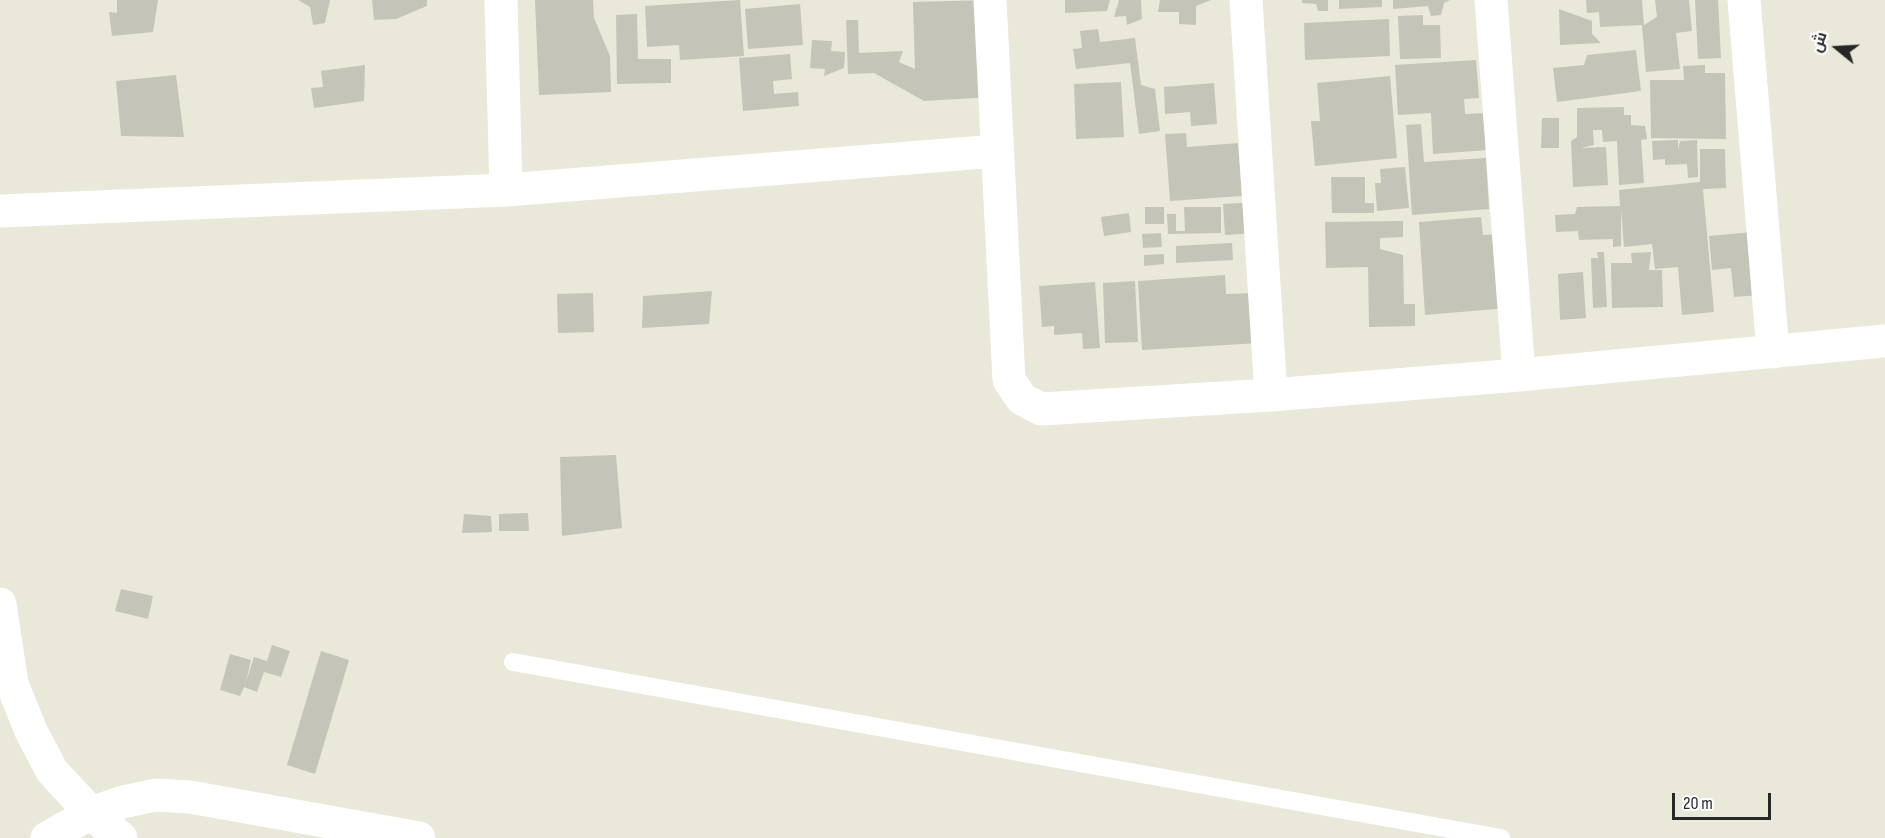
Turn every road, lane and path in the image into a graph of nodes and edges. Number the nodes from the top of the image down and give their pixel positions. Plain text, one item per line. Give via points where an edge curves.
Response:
1 (501, 0) edge
2 (990, 0) edge
3 (1246, 0) edge
4 (1491, 0) edge
5 (1744, 0) edge
6 (997, 151) junction
7 (506, 190) junction
8 (0, 211) edge
9 (1885, 341) edge
10 (1773, 352) junction
11 (1519, 375) junction
12 (1271, 395) junction
13 (0, 604) edge
14 (513, 662) dead end
15 (91, 813) junction
16 (47, 838) edge
17 (120, 838) edge
18 (419, 838) edge
19 (1501, 838) edge

1 - 7 street
2 - 6 street
3 - 12 street
4 - 11 street
5 - 10 street
6 - 7 street
6 - 12 street via 1009,380 1022,399 1041,409 1064,409
7 - 8 street
9 - 10 street
10 - 11 street
11 - 12 street
13 - 15 street via 12,684 31,730 52,771
14 - 19 lane
15 - 16 street
15 - 17 street
15 - 18 street via 155,795 190,797

